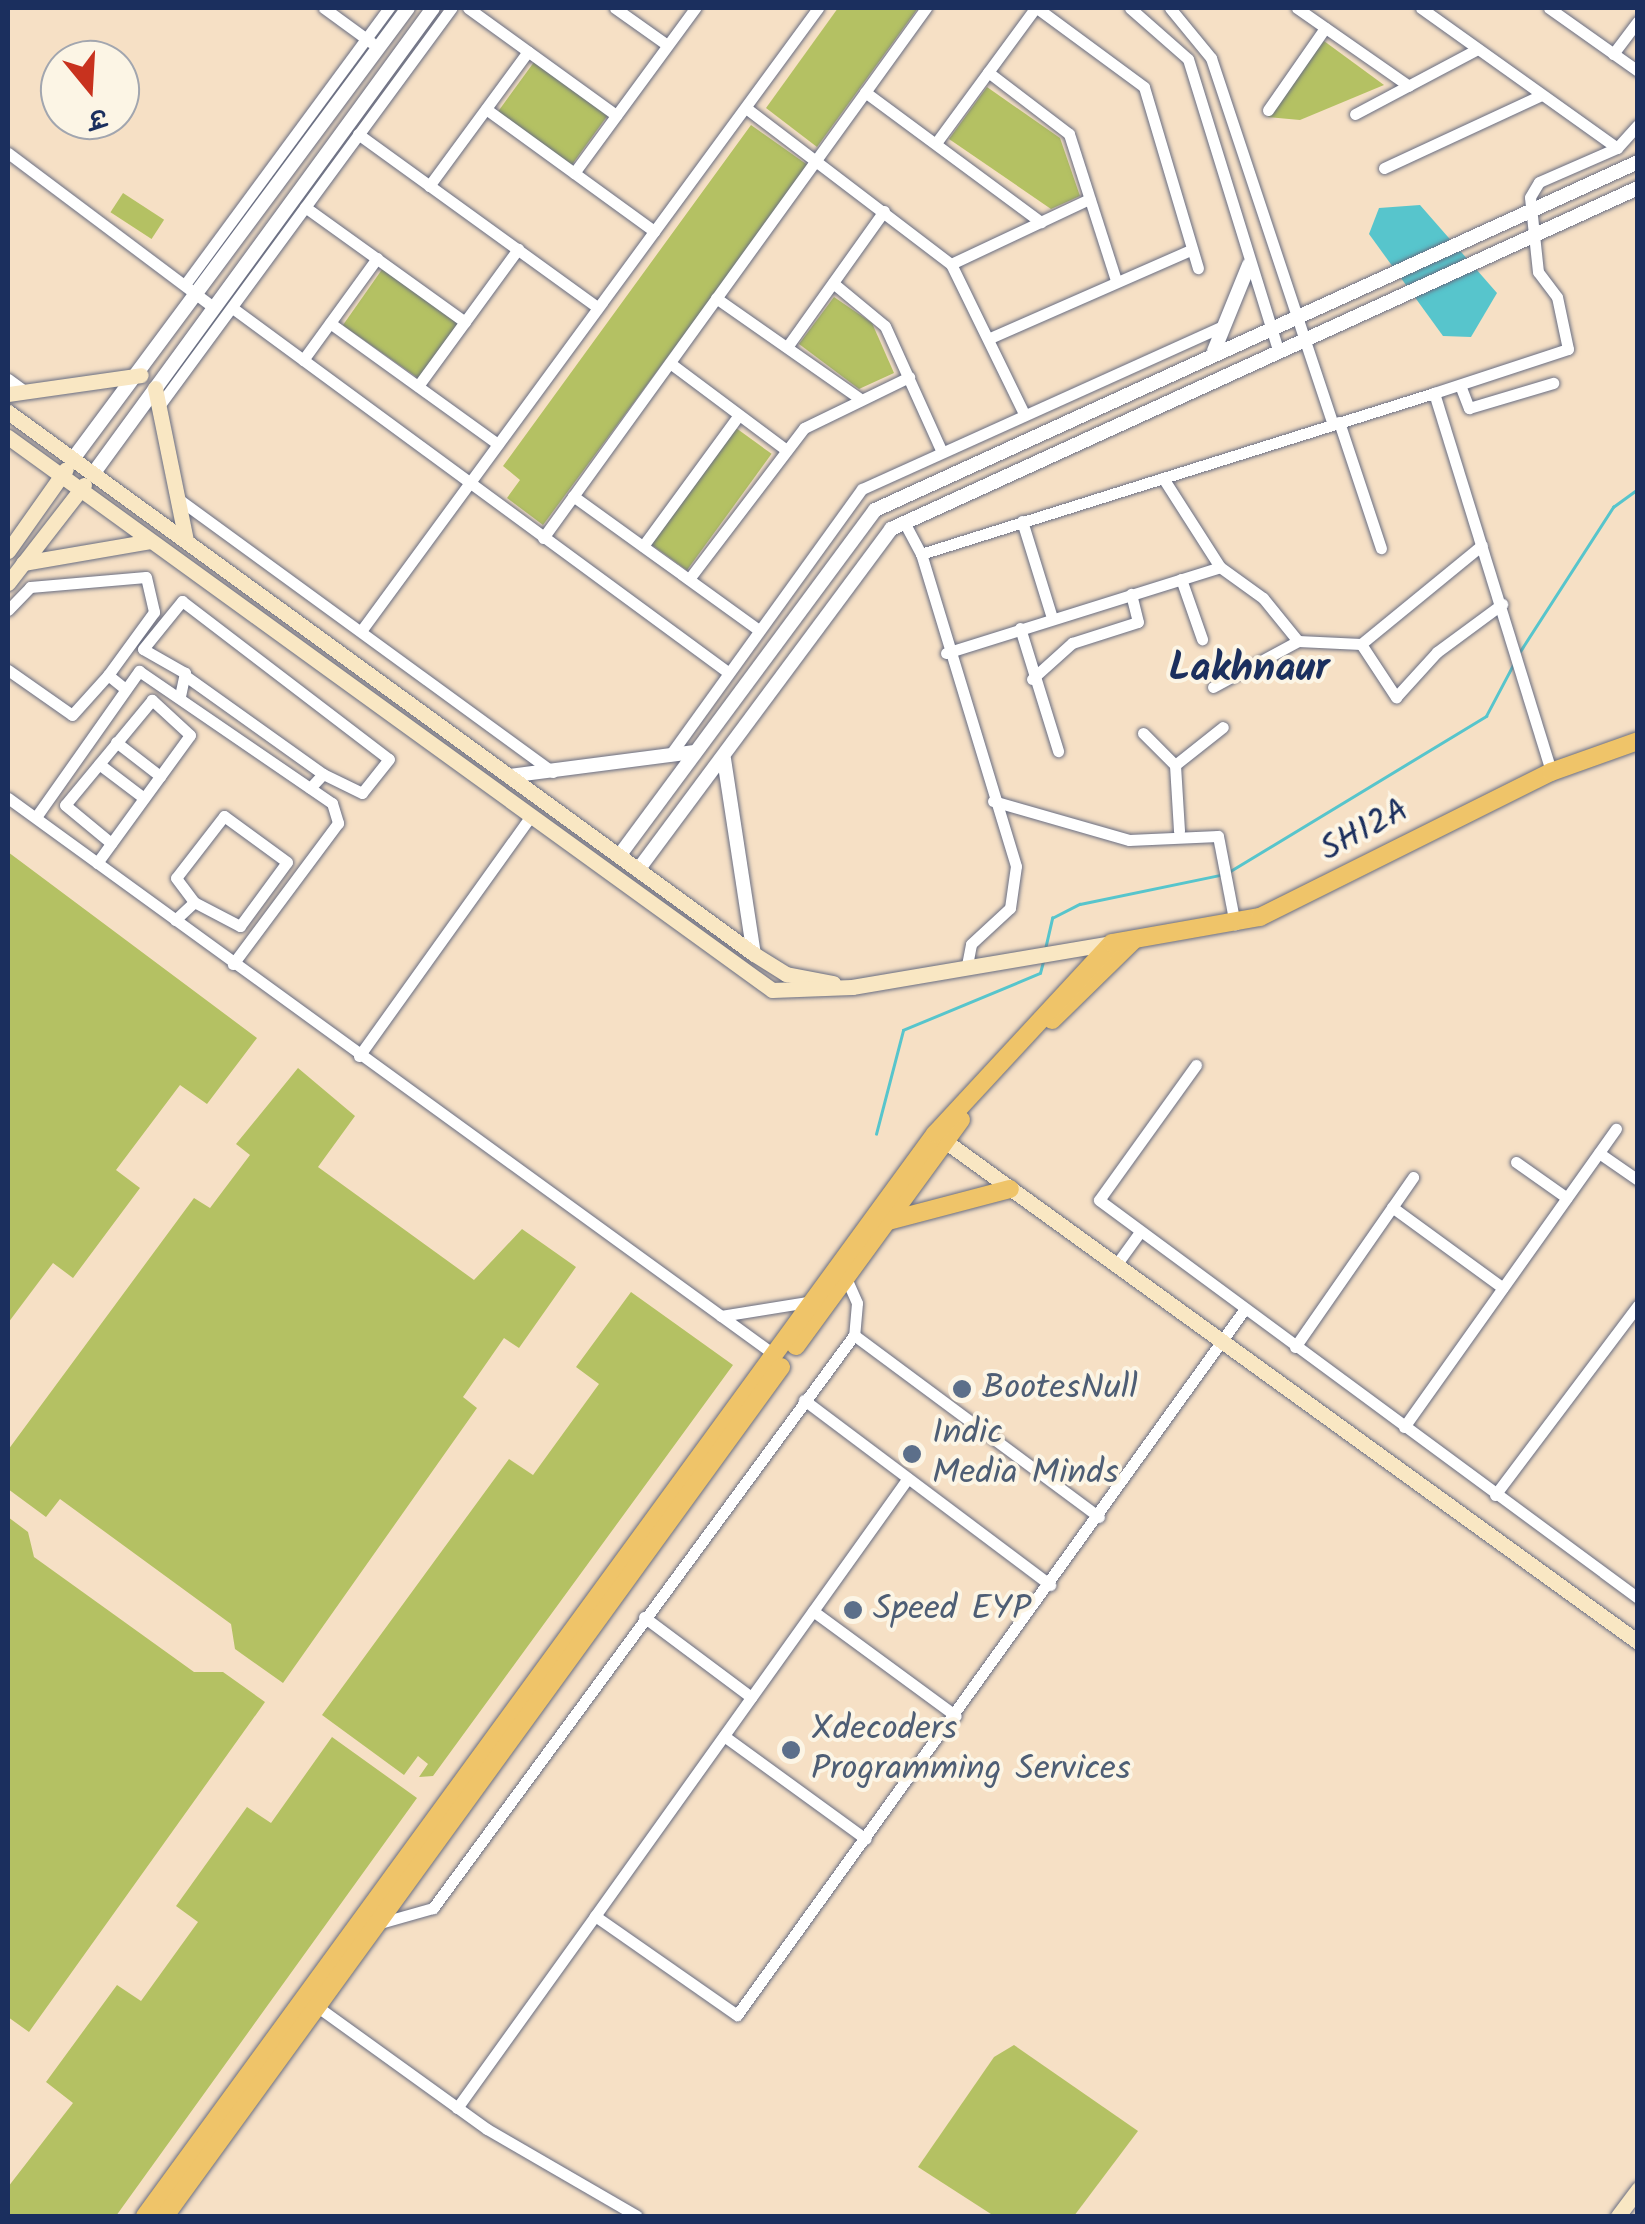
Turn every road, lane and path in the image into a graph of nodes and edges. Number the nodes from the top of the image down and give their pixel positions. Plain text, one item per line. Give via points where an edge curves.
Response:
1 (324, 8) edge
2 (389, 8) edge
3 (408, 8) edge
4 (433, 8) edge
5 (450, 8) edge
6 (468, 8) edge
7 (615, 8) edge
8 (695, 8) edge
9 (818, 8) edge
10 (926, 8) edge
11 (1036, 8) edge
12 (1170, 8) edge
13 (1297, 8) edge
14 (1421, 8) edge
15 (1549, 8) edge
16 (1139, 10) edge
17 (1638, 21) edge
18 (1325, 28) junction
19 (366, 38) junction
20 (667, 45) junction
21 (380, 48) junction
22 (1478, 49) junction
23 (528, 50) junction
24 (1614, 54) junction
25 (396, 61) junction
26 (1638, 71) edge
27 (988, 72) junction
28 (1409, 86) junction
29 (865, 92) junction
30 (1541, 95) junction
31 (746, 108) junction
32 (486, 109) junction
33 (1268, 110) dead end
34 (616, 114) junction
35 (1355, 114) dead end
36 (1638, 125) edge
37 (358, 134) junction
38 (936, 143) junction
39 (1617, 148) junction
40 (8, 153) edge
41 (816, 160) junction
42 (1638, 162) edge
43 (1384, 168) dead end
44 (574, 172) junction
45 (430, 186) junction
46 (1638, 188) edge
47 (1089, 199) junction
48 (304, 207) junction
49 (1530, 210) junction
50 (884, 211) junction
51 (1041, 222) junction
52 (1537, 230) junction
53 (654, 231) junction
54 (518, 250) junction
55 (1190, 250) junction
56 (376, 258) junction
57 (951, 264) junction
58 (1249, 265) junction
59 (1198, 268) dead end
60 (1116, 280) junction
61 (833, 283) junction
62 (191, 289) junction
63 (716, 298) junction
64 (213, 307) junction
65 (598, 308) junction
66 (234, 309) junction
67 (1295, 314) junction
68 (330, 322) junction
69 (465, 322) junction
70 (1223, 326) junction
71 (1269, 326) junction
72 (990, 338) junction
73 (1304, 338) junction
74 (787, 347) junction
75 (1278, 350) junction
76 (1214, 351) junction
77 (302, 360) junction
78 (670, 363) junction
79 (141, 375) junction
80 (1111, 376) junction
81 (909, 377) junction
82 (8, 380) edge
83 (1553, 384) dead end
84 (1460, 385) junction
85 (418, 386) junction
86 (154, 388) junction
87 (15, 392) edge
88 (1434, 393) junction
89 (1116, 396) junction
90 (859, 398) junction
91 (159, 406) junction
92 (8, 412) edge
93 (1024, 414) junction
94 (739, 415) junction
95 (1336, 423) junction
96 (8, 438) edge
97 (498, 444) junction
98 (785, 449) junction
99 (942, 452) junction
100 (73, 459) junction
101 (93, 474) junction
102 (61, 476) junction
103 (1164, 478) junction
104 (469, 484) junction
105 (80, 490) junction
106 (573, 496) junction
107 (177, 498) junction
108 (1022, 521) junction
109 (904, 522) junction
110 (542, 538) junction
111 (150, 541) junction
112 (186, 542) junction
113 (8, 543) edge
114 (1482, 545) junction
115 (643, 546) junction
116 (1381, 548) dead end
117 (921, 554) junction
118 (23, 562) junction
119 (1220, 568) junction
120 (689, 579) junction
121 (1181, 580) junction
122 (8, 583) edge
123 (1131, 594) junction
124 (1502, 604) junction
125 (8, 610) edge
126 (1052, 618) junction
127 (1020, 628) junction
128 (759, 630) junction
129 (361, 631) junction
130 (1202, 638) dead end
131 (1298, 642) junction
132 (1361, 644) junction
133 (946, 652) junction
134 (8, 670) edge
135 (728, 673) junction
136 (108, 675) junction
137 (186, 677) junction
138 (1032, 679) junction
139 (123, 687) junction
140 (1213, 687) dead end
141 (180, 696) junction
142 (1223, 727) dead end
143 (1143, 733) dead end
144 (116, 742) junction
145 (1638, 742) edge
146 (1058, 751) dead end
147 (696, 752) junction
148 (670, 755) junction
149 (724, 760) junction
150 (99, 764) junction
151 (1176, 765) junction
152 (552, 772) junction
153 (1551, 772) junction
154 (323, 774) junction
155 (160, 776) junction
156 (509, 776) junction
157 (310, 788) junction
158 (8, 798) edge
159 (144, 798) junction
160 (993, 801) junction
161 (36, 817) junction
162 (530, 818) junction
163 (1179, 831) junction
164 (112, 843) junction
165 (619, 856) junction
166 (98, 863) junction
167 (638, 870) junction
168 (194, 902) junction
169 (175, 920) junction
170 (1236, 924) junction
171 (1134, 940) junction
172 (1112, 943) junction
173 (754, 954) junction
174 (233, 964) junction
175 (967, 965) junction
176 (852, 987) junction
177 (359, 1056) junction
178 (1196, 1065) dead end
179 (1616, 1129) dead end
180 (940, 1138) junction
181 (1600, 1153) junction
182 (1516, 1162) dead end
183 (1413, 1177) dead end
184 (1638, 1180) edge
185 (1010, 1189) junction
186 (1567, 1198) junction
187 (1392, 1207) junction
188 (888, 1220) junction
189 (1140, 1232) junction
190 (1116, 1265) junction
191 (846, 1278) junction
192 (1503, 1288) junction
193 (814, 1300) junction
194 (1638, 1305) edge
195 (1244, 1310) junction
196 (721, 1316) junction
197 (854, 1335) junction
198 (1221, 1341) junction
199 (1295, 1347) junction
200 (780, 1358) junction
201 (804, 1400) junction
202 (1404, 1427) junction
203 (908, 1478) junction
204 (1495, 1495) junction
205 (1099, 1516) junction
206 (1050, 1585) junction
207 (1638, 1598) edge
208 (813, 1611) junction
209 (644, 1617) junction
210 (1638, 1642) edge
211 (751, 1697) junction
212 (956, 1716) junction
213 (724, 1736) junction
214 (866, 1839) junction
215 (595, 1916) junction
216 (380, 1924) junction
217 (312, 2003) junction
218 (457, 2108) junction
219 (1638, 2189) edge
220 (146, 2216) edge
221 (164, 2216) edge
222 (637, 2216) edge
223 (1618, 2216) edge

1 - 19 street
2 - 19 street
3 - 21 street
4 - 25 street
5 - 37 street
6 - 23 street
7 - 20 street
8 - 20 street
9 - 31 street
10 - 29 street
11 - 27 street
11 - 55 street via 1137,76
12 - 67 street via 1212,58
13 - 18 street
14 - 22 street
15 - 24 street
16 - 58 street via 1188,59
17 - 24 street
18 - 28 street
18 - 33 street
19 - 21 street
19 - 62 street
20 - 34 street
21 - 25 street
21 - 62 street
22 - 28 street
22 - 30 street
23 - 32 street
23 - 34 street
24 - 26 street
25 - 64 street
27 - 38 street
27 - 47 street via 1069,134
28 - 35 street
29 - 38 street
29 - 41 street
30 - 39 street
30 - 43 street
31 - 41 street
31 - 53 street
32 - 44 street
32 - 45 street
34 - 44 street
36 - 39 street
37 - 45 street
37 - 48 street
38 - 51 street
39 - 49 street via 1536,184
40 - 62 street
41 - 50 street
41 - 63 street
42 - 49 street
44 - 53 street
45 - 54 street
46 - 52 street
47 - 51 street
47 - 60 street
48 - 56 street
48 - 66 street
49 - 52 street
49 - 67 street
50 - 57 street
50 - 61 street
51 - 57 street
52 - 73 street
52 - 84 street via 1538,272 1557,297 1568,349
53 - 65 street
54 - 65 street
54 - 69 street
55 - 59 street
55 - 60 street
56 - 68 street
56 - 69 street
57 - 72 street
58 - 70 street
58 - 71 street
60 - 72 street
61 - 74 street
61 - 81 street via 880,318
62 - 64 street
62 - 79 street
63 - 74 street
63 - 78 street
64 - 86 street
65 - 97 street
66 - 77 street
66 - 91 street
67 - 71 street
67 - 73 street
68 - 77 street
68 - 85 street
69 - 85 street
70 - 76 street
70 - 80 street
71 - 75 street
71 - 76 street
72 - 93 street
73 - 75 street
73 - 95 street
74 - 90 street
75 - 109 street
76 - 89 street
77 - 104 street
78 - 94 street
78 - 106 street
79 - 87 main road
79 - 100 street
80 - 89 street
80 - 93 street
81 - 90 street
81 - 99 street
82 - 87 street
83 - 84 street via 1468,408
84 - 88 street
85 - 97 street
86 - 91 main road
86 - 101 street
88 - 95 street
88 - 114 street
89 - 147 street via 875,510
90 - 98 street via 810,422
91 - 107 main road
92 - 100 main road
93 - 99 street
94 - 98 street
94 - 115 street
95 - 103 street
95 - 116 street
96 - 102 main road
97 - 104 street
98 - 120 street
99 - 128 street via 855,495
100 - 101 main road
100 - 102 main road
101 - 105 main road
101 - 112 main road
102 - 105 main road
102 - 113 main road
103 - 108 street
103 - 119 street
104 - 110 street
104 - 129 street
105 - 111 main road
105 - 118 main road
106 - 110 street
106 - 115 street
107 - 112 main road
107 - 129 street
108 - 117 street
108 - 126 street
109 - 117 street
109 - 149 street via 872,553
110 - 135 street
111 - 118 main road
111 - 162 main road
112 - 156 main road
114 - 124 street
114 - 132 street
115 - 120 street
117 - 133 street
118 - 122 main road
119 - 121 street
119 - 131 street via 1263,598
120 - 128 street
121 - 123 street
121 - 130 street
123 - 126 street
123 - 138 street via 1138,622 1072,643
124 - 132 street via 1396,697
124 - 153 street
125 - 136 street via 30,586 146,577 154,612
126 - 127 street
127 - 133 street
127 - 138 street
128 - 135 street
129 - 152 street
131 - 132 street
131 - 140 street
133 - 160 street
134 - 136 street via 72,716
135 - 148 street
136 - 139 street
137 - 141 street
137 - 154 street
137 - 154 street via 143,649 182,601 389,759 362,793
138 - 146 street
139 - 141 street via 140,671
139 - 161 street
141 - 157 street
142 - 151 street
143 - 151 street
144 - 150 street
144 - 155 street
144 - 155 street via 152,700 190,735
145 - 153 main road, SH12A / SH12A
147 - 148 street
147 - 165 street
148 - 152 street
149 - 167 street
149 - 173 street
150 - 159 street
150 - 164 street via 65,810
151 - 163 street
152 - 156 street
153 - 170 main road, SH12A / SH12A via 1289,906
154 - 157 street
155 - 159 street
156 - 165 main road
157 - 174 street via 338,808 338,823
158 - 161 street
159 - 164 street
160 - 163 street via 1129,840
160 - 175 street via 1016,866 1015,893 971,944
161 - 166 street
162 - 176 main road via 772,990
162 - 177 street
163 - 170 street via 1218,836
164 - 166 street
165 - 167 main road
166 - 169 street
167 - 173 main road
168 - 168 street via 240,926 287,862 224,816 176,878
168 - 169 street
169 - 174 street
170 - 171 main road, SH12A / SH12A
171 - 172 main road, SH12A / SH12A
171 - 180 main road
172 - 175 main road
172 - 180 main road
173 - 176 main road via 786,974
174 - 177 street
175 - 176 main road
177 - 196 street
178 - 189 street via 1097,1193
179 - 181 street
180 - 185 main road
180 - 188 main road
180 - 193 main road
181 - 184 street
181 - 186 street
182 - 186 street
183 - 187 street
185 - 188 main road
185 - 190 main road
186 - 192 street
187 - 192 street
187 - 199 street
188 - 191 main road
189 - 190 street
189 - 195 street
190 - 198 main road
191 - 197 street via 857,1303
191 - 200 main road
192 - 202 street
193 - 196 street
193 - 200 main road
194 - 204 street
195 - 198 street
195 - 199 street
196 - 200 street
197 - 201 street
197 - 205 street
198 - 205 street
198 - 210 main road
199 - 202 street
200 - 216 main road
200 - 217 main road
201 - 203 street
201 - 209 street
202 - 204 street
203 - 206 street
203 - 208 street
204 - 207 street
205 - 206 street
206 - 212 street
208 - 211 street
208 - 212 street
209 - 211 street
209 - 216 street via 433,1908
211 - 213 street
212 - 214 street
213 - 214 street
213 - 215 street
214 - 215 street via 733,2017
215 - 218 street
216 - 217 main road
217 - 218 street
217 - 220 main road
217 - 221 main road
218 - 222 street
219 - 223 main road

